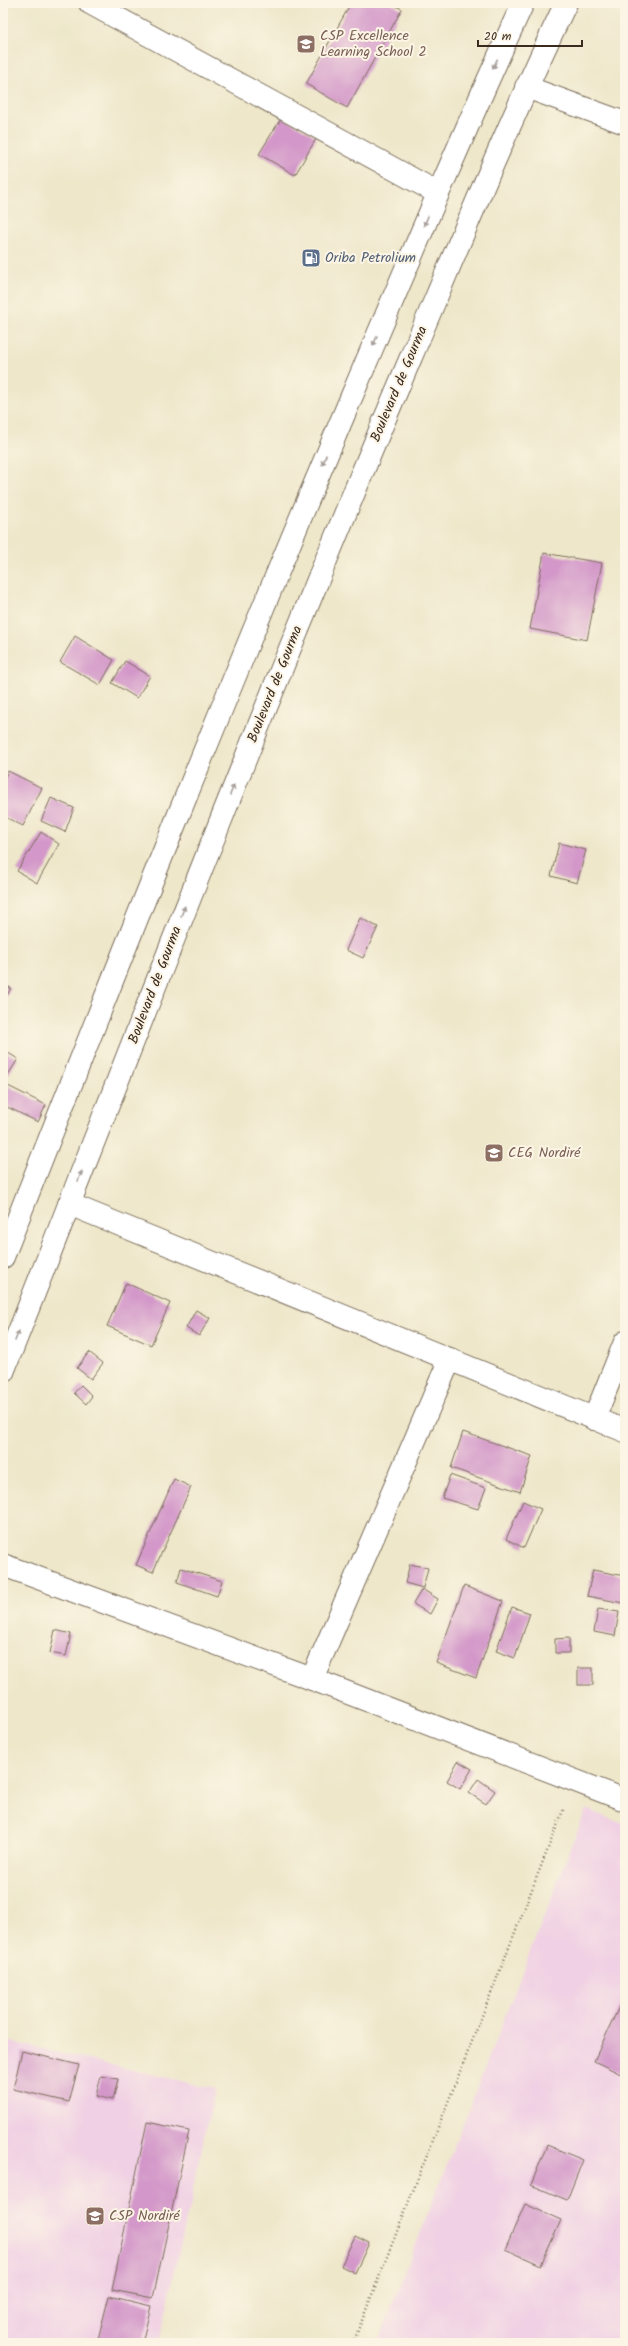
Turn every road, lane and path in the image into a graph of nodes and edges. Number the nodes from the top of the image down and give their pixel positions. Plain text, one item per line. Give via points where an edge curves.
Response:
1 (90, 3) edge
2 (523, 3) edge
3 (566, 3) edge
4 (526, 86) junction
5 (625, 123) edge
6 (438, 193) junction
7 (69, 1204) junction
8 (3, 1257) edge
9 (625, 1342) edge
10 (450, 1358) junction
11 (3, 1372) edge
12 (594, 1419) junction
13 (625, 1431) edge
14 (3, 1565) edge
15 (312, 1679) junction
16 (575, 1779) junction
17 (625, 1800) edge
18 (353, 2343) edge

1 - 6 main road
2 -> 6 main road
3 - 4 main road, Boulevard de Gourma
4 - 5 main road
7 -> 4 main road, Boulevard de Gourma via 193,886 336,534
6 -> 8 main road via 302,512 155,870
7 - 10 main road
11 -> 7 main road, Boulevard de Gourma
9 - 12 main road
10 - 12 main road
10 - 15 main road
12 - 13 main road
14 - 15 main road
15 - 16 main road
16 - 17 main road
16 - 18 path

